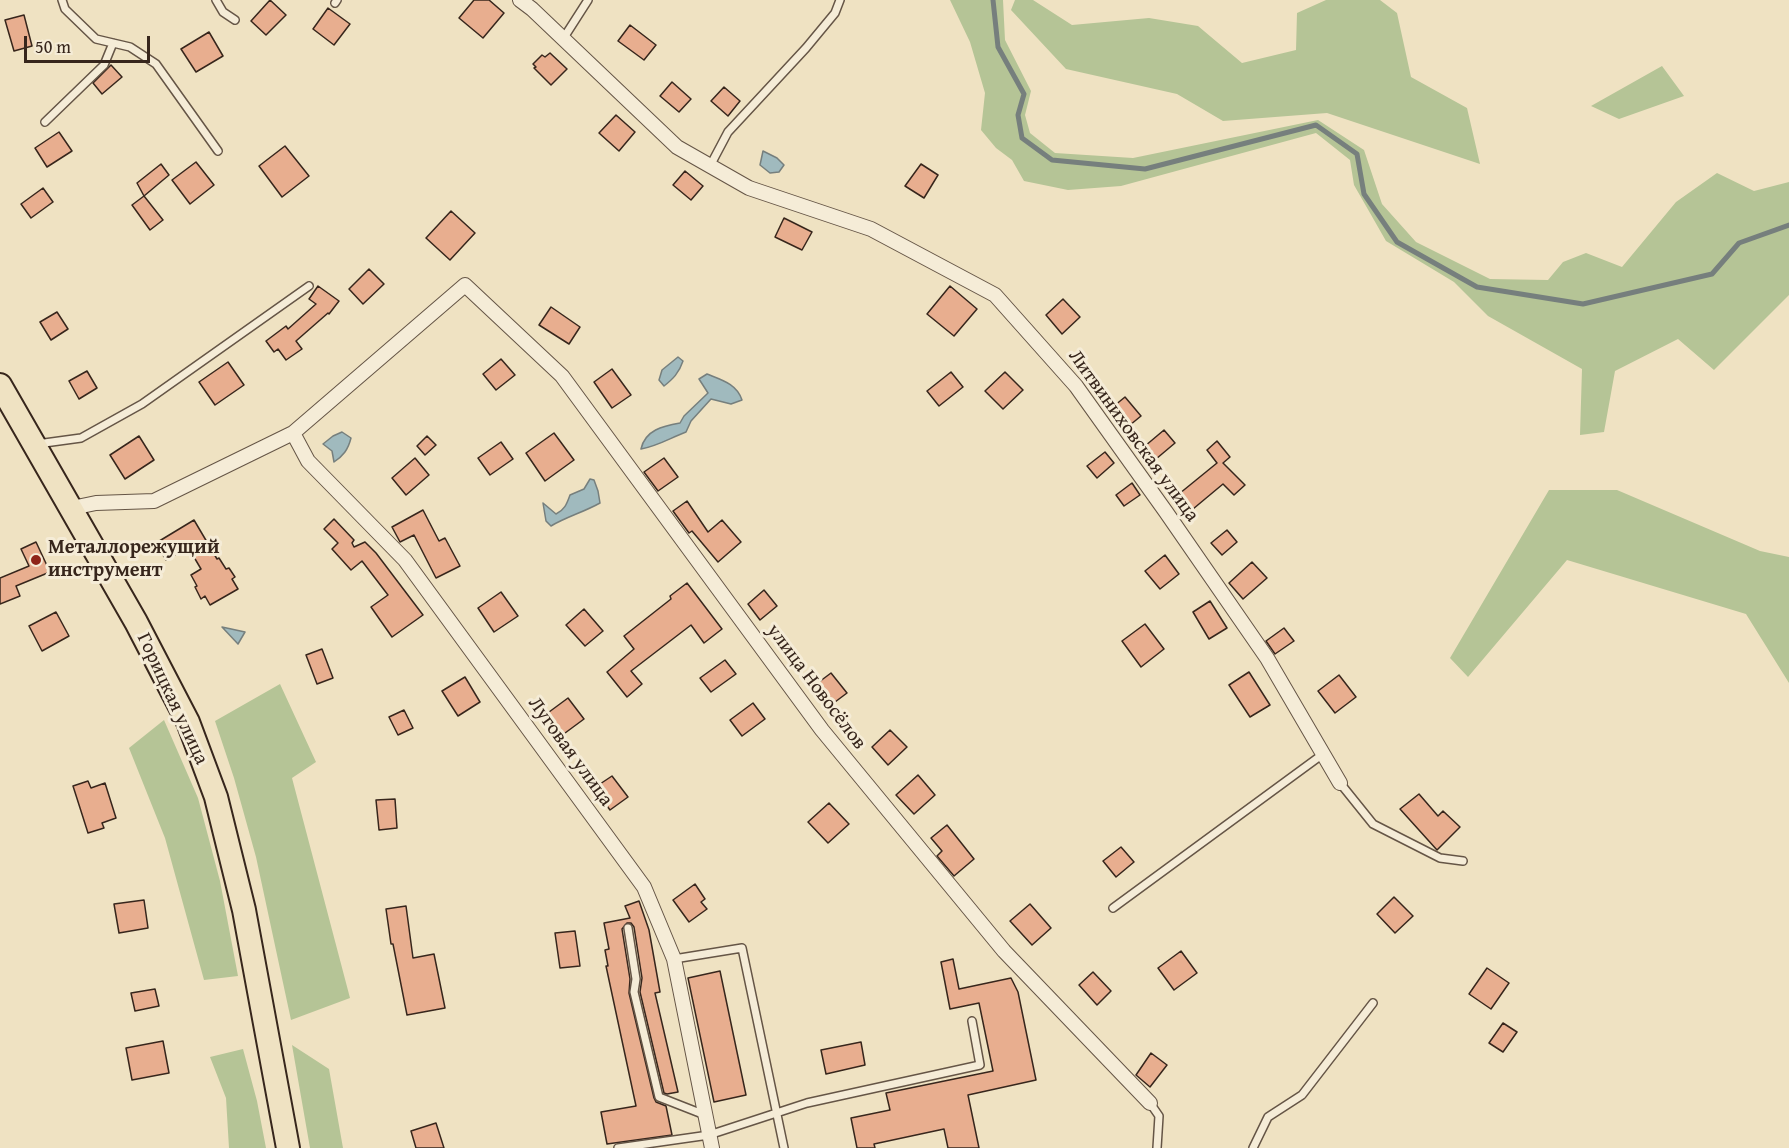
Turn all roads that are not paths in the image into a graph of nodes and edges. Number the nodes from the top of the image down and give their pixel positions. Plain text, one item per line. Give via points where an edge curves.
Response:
1 (62, 0) edge
2 (216, 0) edge
3 (520, 0) edge
4 (588, 0) edge
5 (840, 0) edge
6 (235, 20) dead end
7 (563, 39) junction
8 (113, 43) junction
9 (45, 122) dead end
10 (218, 151) dead end
11 (710, 166) junction
12 (309, 286) dead end
13 (0, 385) edge
14 (293, 433) junction
15 (35, 445) junction
16 (72, 508) junction
17 (1323, 754) junction
18 (1340, 783) joint
19 (1462, 861) dead end
20 (1113, 908) dead end
21 (628, 928) dead end
22 (674, 959) junction
23 (1373, 1003) dead end
24 (972, 1021) dead end
25 (1149, 1103) joint
26 (777, 1113) junction
27 (705, 1115) junction
28 (711, 1142) edge
29 (645, 1146) edge
30 (288, 1148) edge
31 (618, 1148) edge
32 (784, 1148) edge
33 (1157, 1148) edge
34 (1253, 1148) edge

1 - 8 lane via 65,9 96,39
2 - 6 lane via 223,12
3 - 7 street, Литвиниховская улица
4 - 7 lane
5 - 11 lane via 835,13 806,48 728,132
7 - 11 street, Литвиниховская улица via 677,147
8 - 9 lane via 104,65
8 - 10 lane via 130,47 156,64
11 - 17 street, Литвиниховская улица via 749,188 871,229 995,295 1076,386 1159,502 1266,658
12 - 15 lane via 142,404 81,438
13 - 15 main road, Горицкая улица
14 - 16 street via 154,501
14 - 22 street, Луговая улица via 308,461 405,560 644,887
14 - 25 street, улица Новосёлов via 465,285 562,376 822,730 1004,951
15 - 16 main road, Горицкая улица
16 - 30 main road, Горицкая улица via 183,713 216,797 244,910
17 - 18 street, Литвиниховская улица
17 - 20 lane
18 - 19 lane via 1373,824 1440,858
21 - 27 lane via 636,979 634,992 658,1097
22 - 26 lane via 742,948
22 - 27 street, Луговая улица
23 - 34 lane via 1302,1095 1268,1117
24 - 26 lane via 980,1065
25 - 33 lane via 1159,1116
26 - 28 lane
26 - 32 lane
27 - 28 street, Луговая улица
28 - 29 lane
29 - 31 lane

